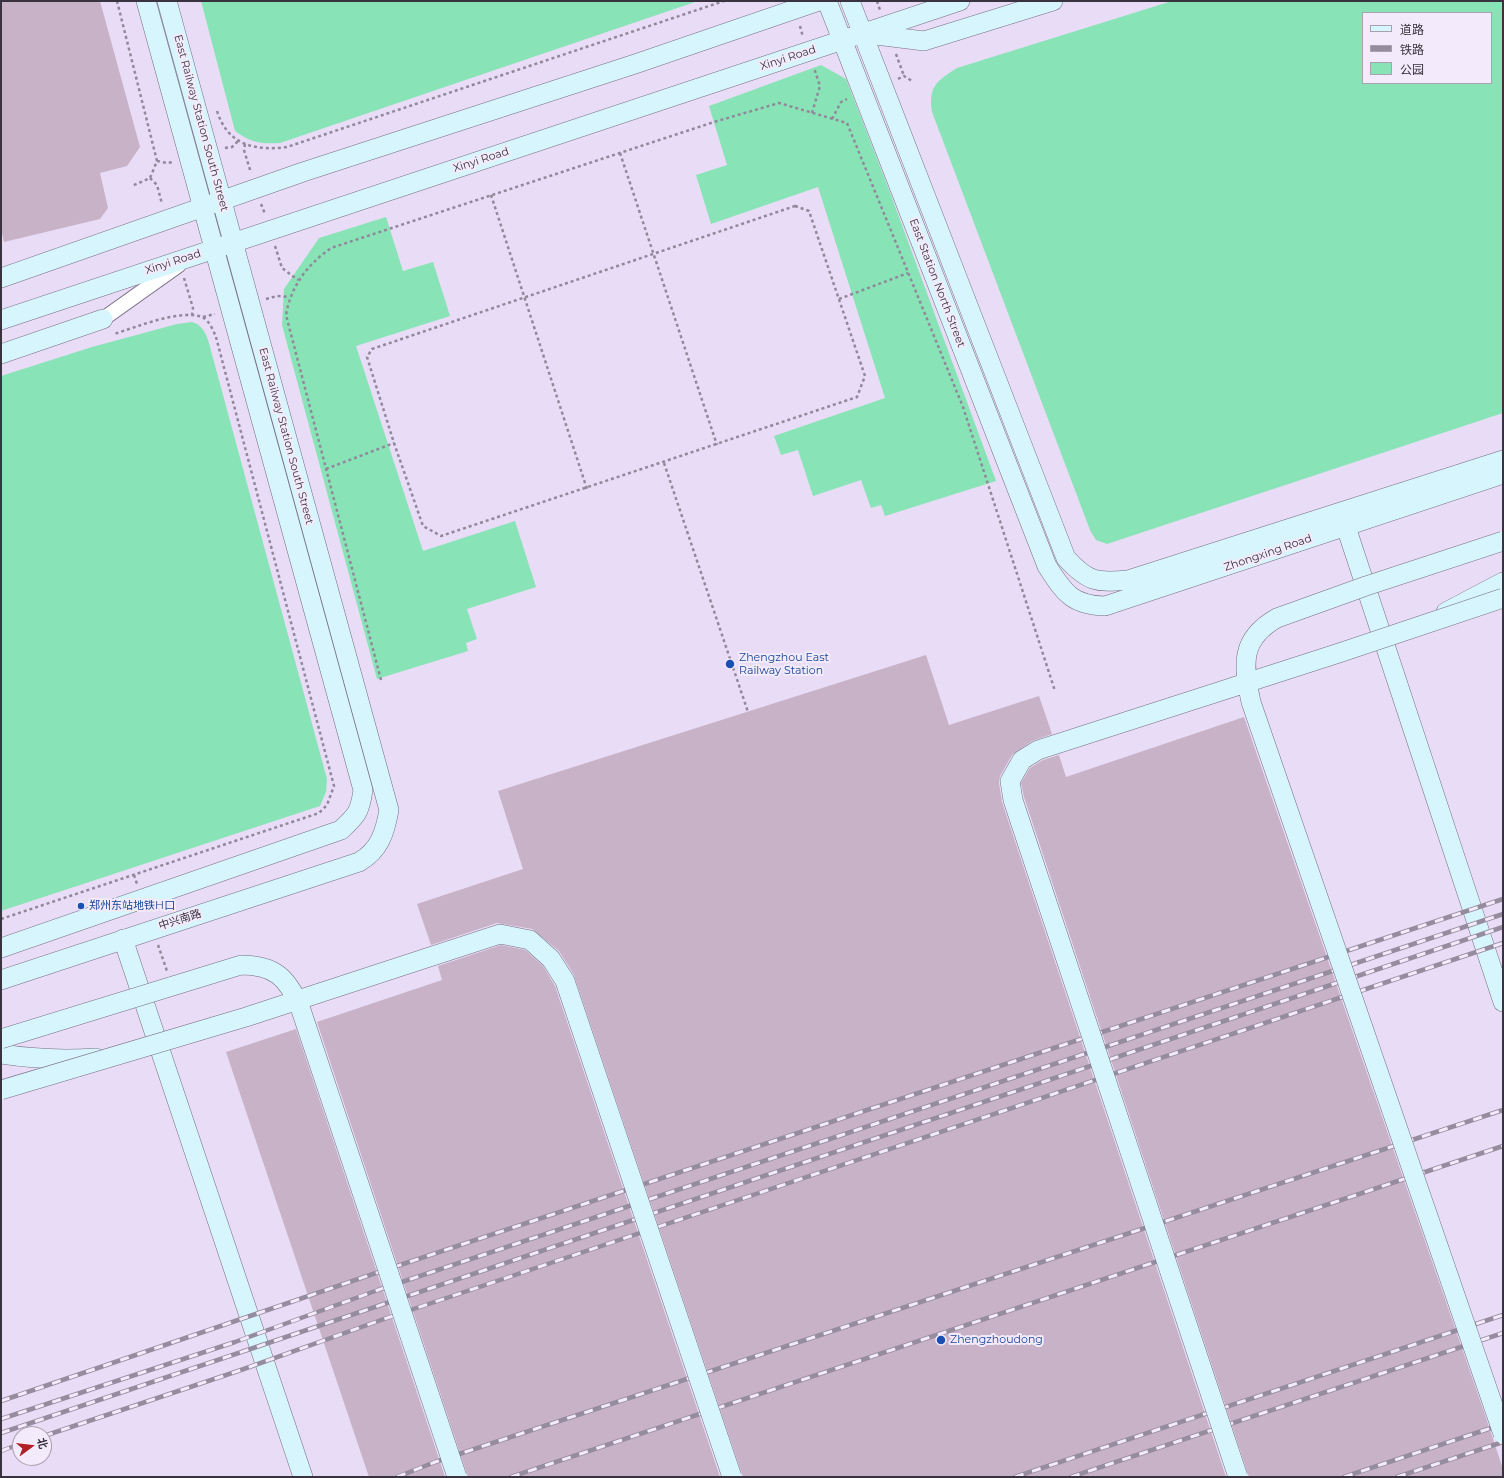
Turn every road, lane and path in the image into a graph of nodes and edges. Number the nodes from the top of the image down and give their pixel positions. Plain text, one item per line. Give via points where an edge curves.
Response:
1 (117, 1) edge
2 (146, 1) edge
3 (168, 1) edge
4 (724, 1) edge
5 (819, 1) edge
6 (827, 1) edge
7 (850, 1) edge
8 (960, 1) edge
9 (1053, 1) edge
10 (718, 2) edge
11 (862, 34) junction
12 (843, 40) junction
13 (216, 106) dead end
14 (620, 153) junction
15 (132, 186) dead end
16 (491, 195) junction
17 (222, 201) junction
18 (203, 208) junction
19 (233, 242) junction
20 (214, 248) junction
21 (654, 254) junction
22 (192, 256) junction
23 (908, 273) junction
24 (1, 278) edge
25 (525, 297) junction
26 (839, 299) junction
27 (1, 320) edge
28 (107, 327) junction
29 (1, 354) edge
30 (394, 443) junction
31 (717, 445) junction
32 (1503, 460) edge
33 (664, 463) junction
34 (326, 469) junction
35 (1503, 474) edge
36 (587, 489) junction
37 (1346, 527) junction
38 (1503, 541) edge
39 (1066, 558) joint
40 (1047, 566) joint
41 (1503, 582) edge
42 (1503, 598) edge
43 (1422, 625) junction
44 (381, 680) dead end
45 (1055, 691) dead end
46 (748, 712) dead end
47 (359, 862) joint
48 (1, 918) edge
49 (123, 939) junction
50 (1, 948) edge
51 (1, 980) edge
52 (1503, 1002) edge
53 (1, 1039) edge
54 (1, 1054) edge
55 (111, 1058) junction
56 (1, 1090) edge
57 (1503, 1434) edge
58 (303, 1477) edge
59 (457, 1477) edge
60 (732, 1477) edge
61 (1238, 1477) edge

1 - 15 path via 157,160 150,178
2 - 18 street, East Railway Station South Street
3 - 17 street, East Railway Station South Street
4 - 10 path
5 - 17 street
6 - 12 street, East Station North Street
7 - 11 street, East Station North Street
8 - 11 street, Xinyi Road
9 - 11 street via 924,41
10 - 13 path via 287,147 253,148 238,141 225,127
11 - 12 street, Xinyi Road
11 - 39 street, East Station North Street
12 - 19 street, Xinyi Road
12 - 40 street, East Station North Street
14 - 16 path
14 - 21 path
14 - 23 path via 779,103 847,123
16 - 25 path
16 - 34 path via 331,248 315,259 298,280 289,297 286,315
17 - 18 street
17 - 19 street, East Railway Station South Street
18 - 20 street, East Railway Station South Street
18 - 24 street
19 - 20 street, Xinyi Road
19 - 47 street, East Railway Station South Street via 389,810 380,843 369,856
20 - 22 street, Xinyi Road
20 - 50 street, East Railway Station South Street via 363,790 361,803 356,816 341,830
21 - 25 path
21 - 26 path via 795,206 809,211
21 - 31 path
22 - 27 street, Xinyi Road
22 - 28 street
23 - 26 path
23 - 45 path via 963,407
25 - 30 path via 372,349 367,357
25 - 36 path
26 - 31 path via 865,376 857,397
28 - 29 street
28 - 48 path via 180,315 203,317 216,336 334,786 328,806 319,813
30 - 34 path
30 - 36 path via 423,526 441,536
31 - 33 path
32 - 39 street, Zhongxing Road via 1128,580 1107,582 1091,579 1080,574
33 - 36 path
33 - 46 path
34 - 44 path
35 - 37 street, Zhongxing Road
37 - 40 street, Zhongxing Road via 1105,606 1088,606 1074,599 1061,587
37 - 52 street
38 - 57 street, bridge via 1277,618 1252,639 1245,666 1251,702
41 - 43 street, bridge
42 - 43 street, bridge
43 - 61 street, bridge via 1038,750 1022,760 1010,781 1013,800
47 - 49 street, 中兴南路
49 - 51 street, 中兴南路
49 - 58 street
53 - 59 street, bridge via 240,965 264,967 283,978 295,994 300,1007
54 - 55 street, bridge via 62,1060
55 - 56 street, bridge
55 - 60 street, bridge via 500,934 530,940 551,959 565,981

